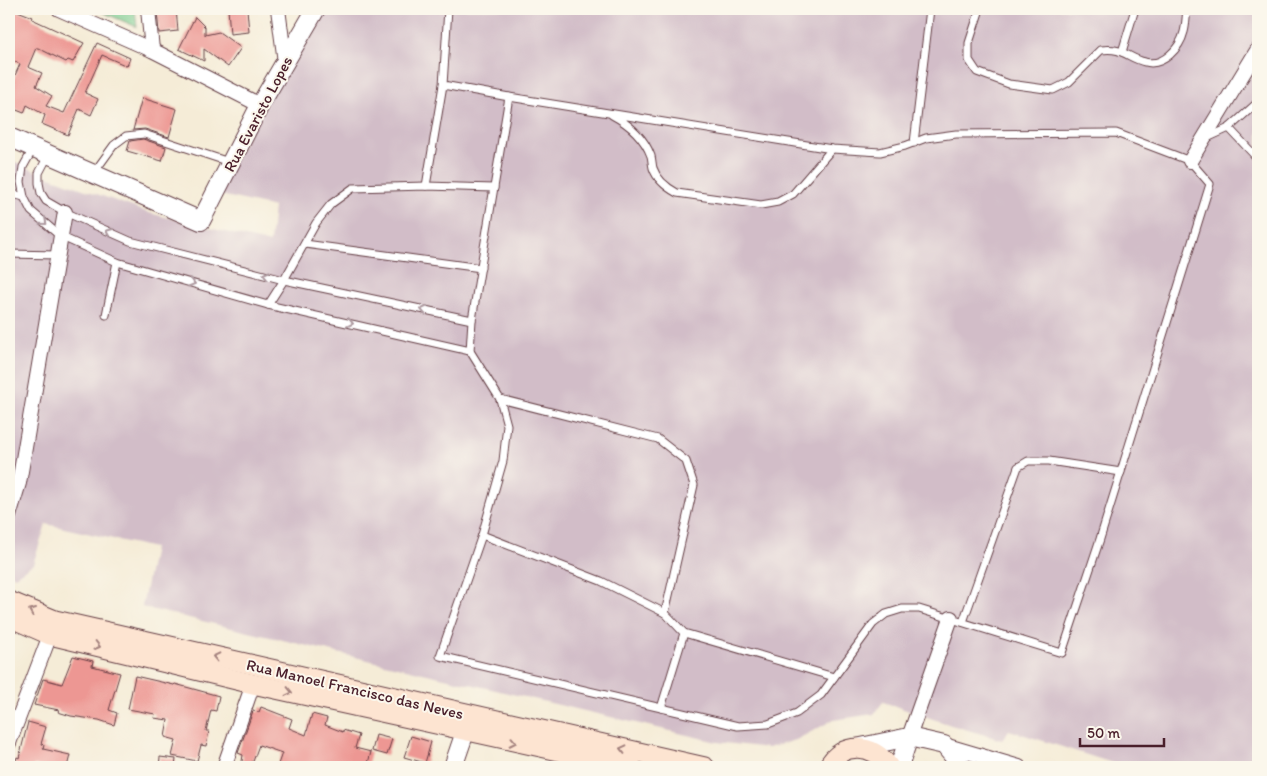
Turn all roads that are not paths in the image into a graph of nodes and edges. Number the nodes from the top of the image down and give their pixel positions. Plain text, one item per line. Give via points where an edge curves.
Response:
1 (59, 9) edge
2 (148, 9) edge
3 (278, 9) edge
4 (316, 9) edge
5 (448, 9) edge
6 (930, 9) edge
7 (980, 9) edge
8 (1135, 9) edge
9 (1187, 9) edge
10 (1258, 49) edge
11 (152, 50) junction
12 (1122, 52) junction
13 (285, 62) junction
14 (443, 85) junction
15 (509, 97) junction
16 (1258, 102) edge
17 (260, 105) junction
18 (605, 112) junction
19 (1229, 128) junction
20 (9, 138) edge
21 (1204, 139) junction
22 (914, 143) junction
23 (832, 149) junction
24 (41, 152) junction
25 (1258, 159) edge
26 (1190, 161) junction
27 (231, 163) junction
28 (92, 175) junction
29 (426, 186) junction
30 (494, 188) junction
31 (9, 193) edge
32 (24, 197) junction
33 (65, 212) junction
34 (60, 236) junction
35 (305, 244) junction
36 (9, 254) edge
37 (57, 255) junction
38 (117, 262) junction
39 (481, 268) junction
40 (284, 280) junction
41 (268, 305) junction
42 (106, 315) dead end
43 (472, 320) junction
44 (470, 350) junction
45 (500, 399) junction
46 (1120, 472) junction
47 (9, 516) edge
48 (482, 535) junction
49 (9, 601) edge
50 (665, 613) junction
51 (9, 617) edge
52 (957, 620) junction
53 (684, 633) junction
54 (50, 635) junction
55 (834, 677) junction
56 (253, 684) junction
57 (661, 708) junction
58 (466, 732) junction
59 (909, 737) junction
60 (9, 743) edge
61 (944, 745) junction
62 (856, 748) junction
63 (832, 762) edge
64 (224, 767) edge
65 (453, 767) edge
66 (632, 767) edge
67 (705, 767) edge
68 (814, 767) edge
69 (889, 767) edge
70 (899, 767) edge
71 (962, 767) edge
72 (1019, 767) edge

1 - 11 street
2 - 11 street
3 - 13 street
4 - 13 street, Rua Evaristo Lopes
5 - 14 lane
6 - 22 lane
7 - 12 lane via 969,43 969,60 977,72 1009,84 1053,90 1069,82 1101,50 1113,48
8 - 12 lane
9 - 12 lane via 1184,32 1175,50 1161,61 1146,63
10 - 21 street
11 - 17 street
13 - 17 street, Rua Evaristo Lopes
14 - 15 lane
14 - 29 lane
15 - 18 lane
15 - 30 lane
16 - 19 lane
17 - 27 street, Rua Evaristo Lopes
18 - 23 lane
18 - 23 lane via 625,122 641,137 659,179 677,192 761,205 778,202 793,194
19 - 21 lane
19 - 25 lane
20 - 24 street
21 - 26 street
22 - 23 lane via 880,152
22 - 26 lane via 956,134 1116,133
24 - 28 street
24 - 32 lane via 23,167
24 - 33 lane via 41,193 46,201
26 - 46 lane via 1210,184
27 - 28 lane via 144,134 126,136 114,145
27 - 28 street, Rua Evaristo Lopes via 202,221
29 - 30 lane
29 - 35 lane via 353,188 331,204
30 - 39 lane
31 - 32 lane
32 -> 34 lane via 31,211
33 - 34 street
40 -> 33 lane via 130,241
34 - 37 street
34 - 38 lane
35 - 39 lane
35 - 40 lane
36 - 37 lane
37 - 47 street via 19,483
38 -> 41 lane
38 - 42 lane
39 - 43 lane
40 - 41 lane
43 -> 40 lane
41 -> 44 lane
43 - 44 lane
44 - 45 lane
45 - 48 lane via 507,425 503,461
45 - 50 lane via 658,439 686,461 694,485
46 - 52 lane via 1049,461 1028,461 1018,467
46 - 52 lane via 1062,652
48 - 50 lane via 601,580
48 - 57 lane via 440,656
67 -> 49 main road, Rua Manoel Francisco das Neves via 55,620
50 - 53 lane
51 - 54 main road, Rua Manoel Francisco das Neves
52 - 55 lane via 919,608 886,614 873,624
52 - 59 street
53 - 55 lane
53 - 57 lane
54 -> 56 main road, Rua Manoel Francisco das Neves
54 - 60 street
55 - 57 lane via 821,695 797,713 768,724 738,726
56 -> 58 main road, Rua Manoel Francisco das Neves
56 - 64 street
58 - 65 street
58 -> 66 main road, Rua Manoel Francisco das Neves
59 - 61 street
59 - 62 street
59 - 70 street
61 - 71 street
61 - 72 street
62 - 63 main road via 845,751
62 - 69 main road via 877,754
63 - 68 main road

